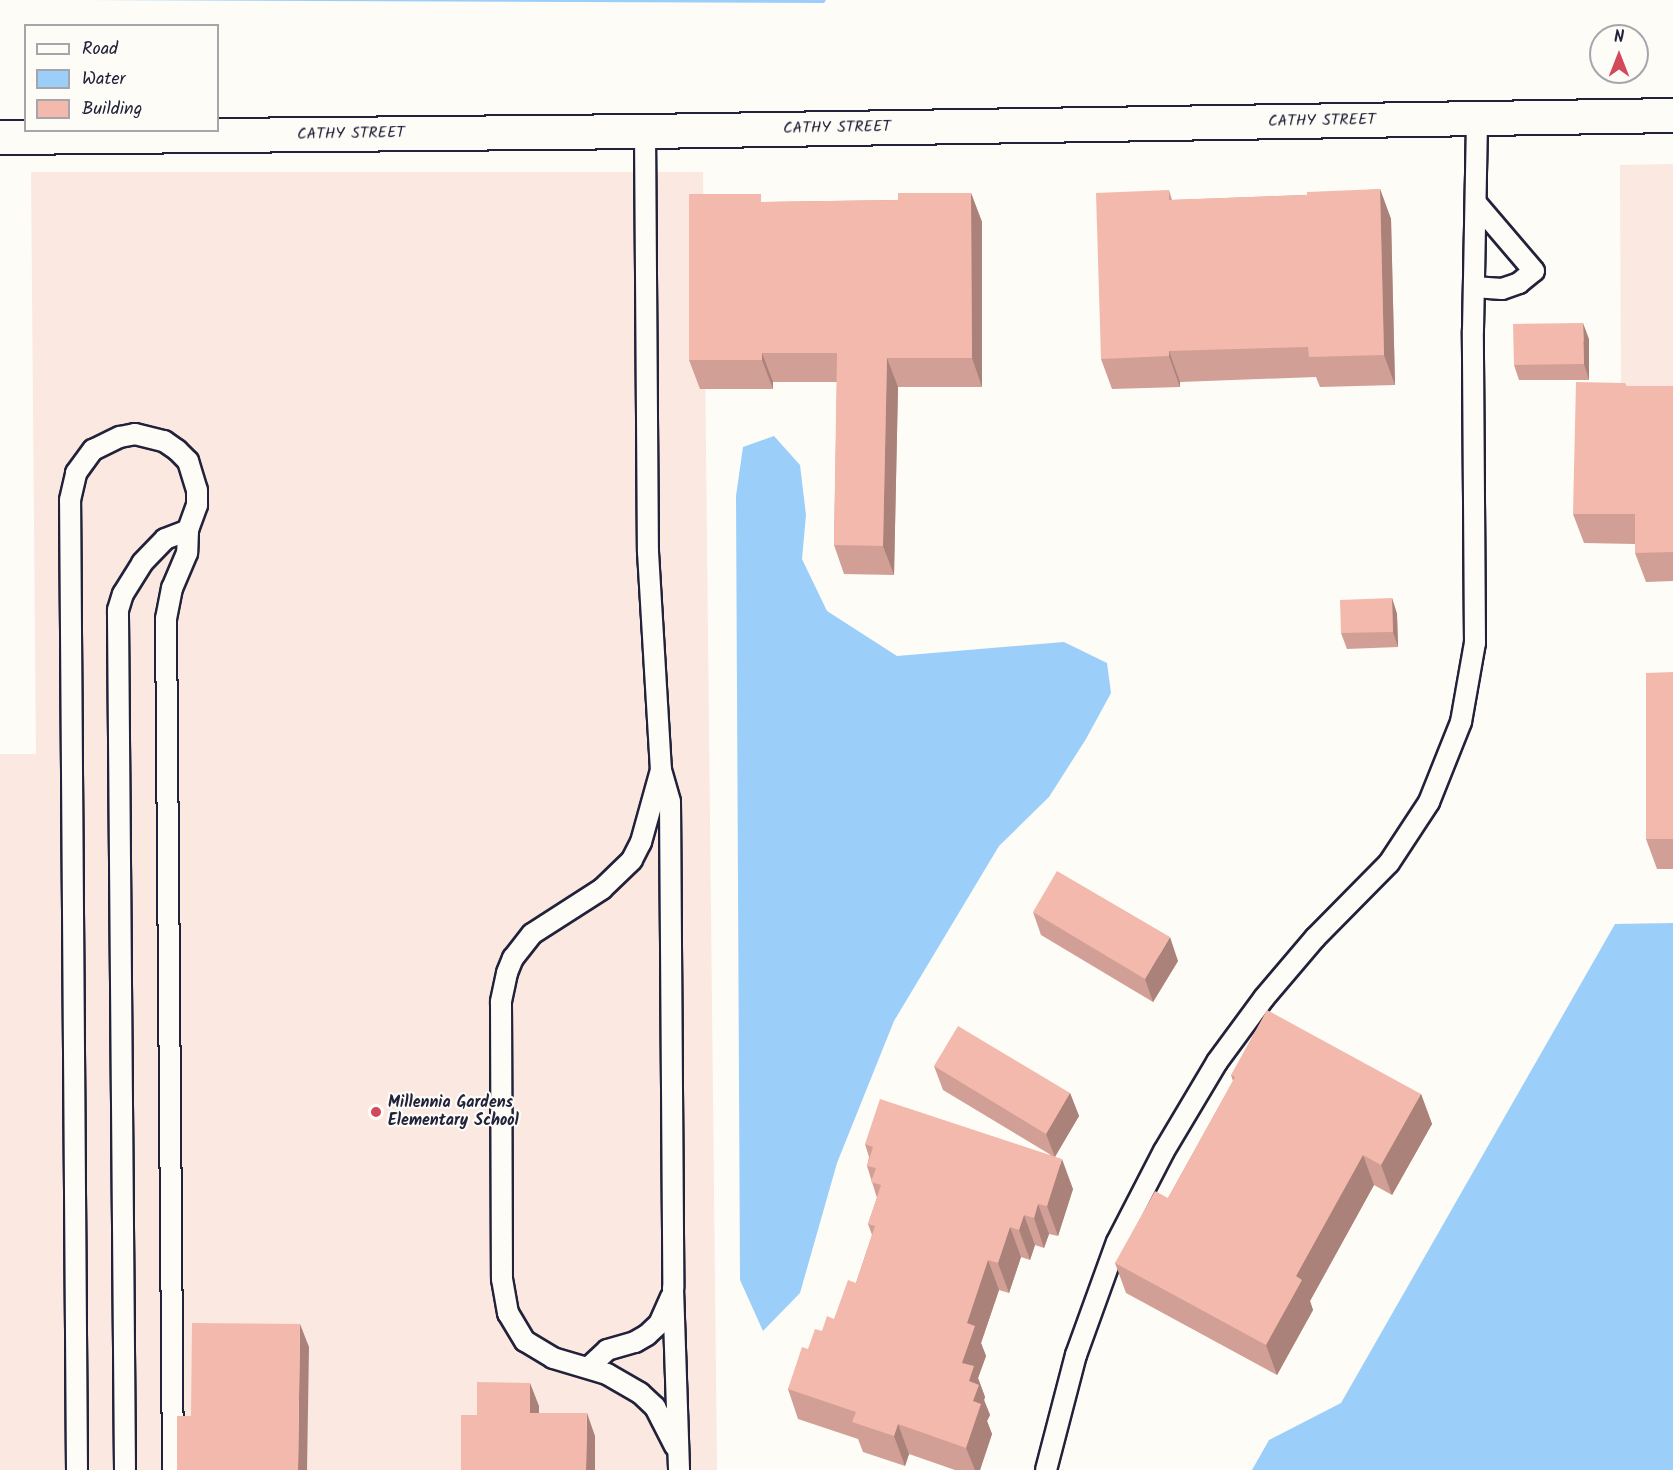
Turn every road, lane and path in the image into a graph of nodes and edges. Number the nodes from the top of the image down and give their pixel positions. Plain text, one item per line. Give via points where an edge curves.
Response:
1 (1673, 115) edge
2 (1478, 118) junction
3 (645, 131) junction
4 (0, 137) edge
5 (1476, 203) junction
6 (1474, 287) junction
7 (188, 530) junction
8 (661, 770) junction
9 (674, 1288) junction
10 (589, 1367) junction
11 (679, 1462) edge
12 (77, 1470) edge
13 (125, 1470) edge
14 (173, 1470) edge
15 (1046, 1470) edge

1 - 2 street, CATHY STREET
2 - 3 street, CATHY STREET
2 - 5 lane
3 - 4 street, CATHY STREET
3 - 8 lane via 648,552
5 - 6 lane
5 - 6 lane via 1534,271 1519,283 1502,289
6 - 15 lane via 1475,643 1461,722 1429,802 1389,863 1315,938 1264,998 1217,1062 1164,1151 1117,1242 1076,1355
7 - 12 lane via 197,505 194,475 188,461 164,441 135,435 120,437 93,450 76,473 70,512
7 - 13 lane via 165,540 142,563 123,594 118,618
7 - 14 lane via 187,553 172,588 166,628
8 - 9 lane via 670,802
8 - 10 lane via 641,843 632,860 602,889 532,934 513,958 501,1002 503,1298 525,1341 554,1358
9 - 10 lane via 659,1323 647,1335 607,1350
9 - 11 lane
10 - 11 lane via 640,1393 665,1423

